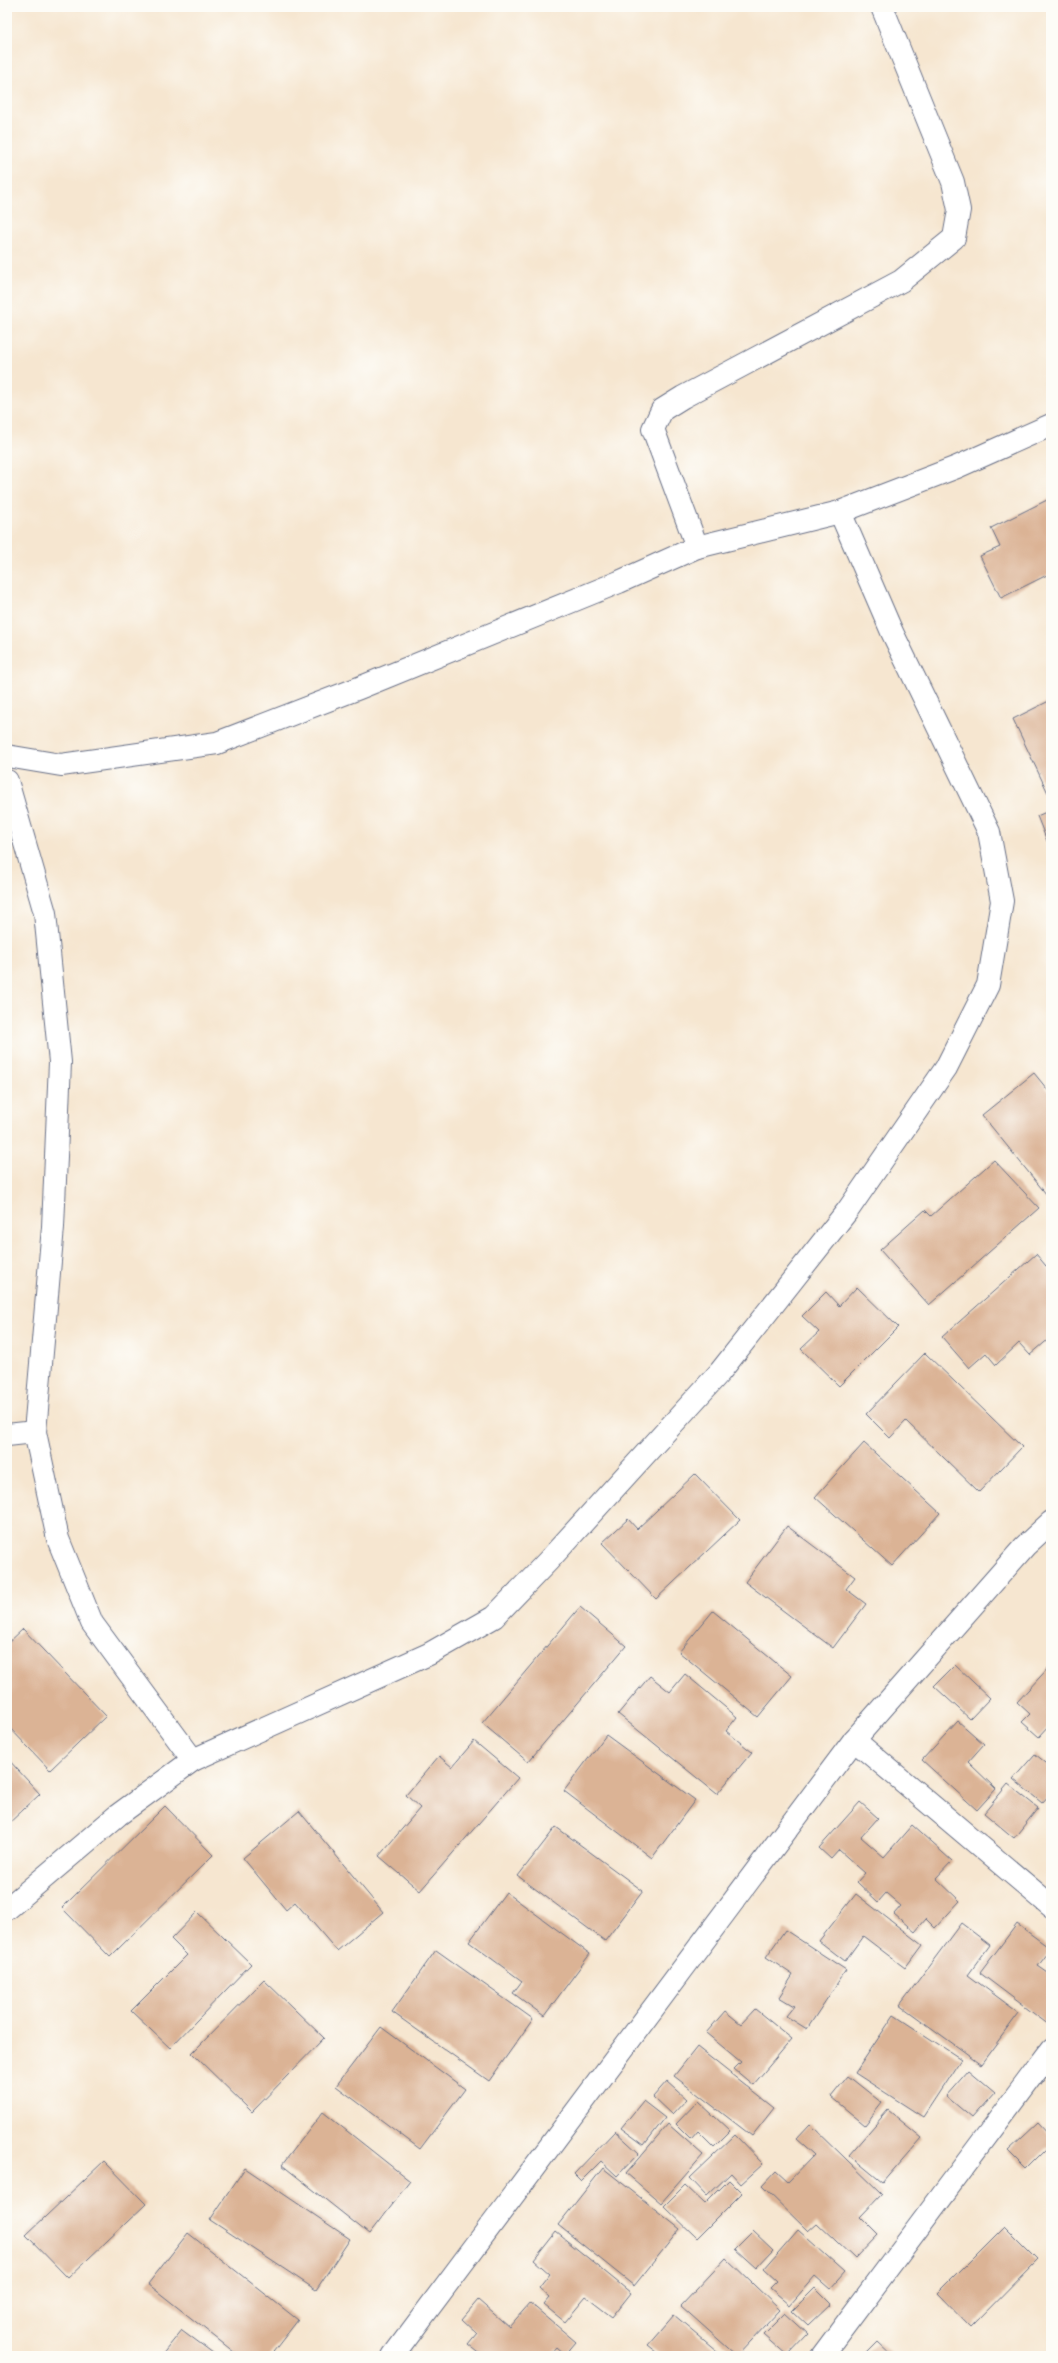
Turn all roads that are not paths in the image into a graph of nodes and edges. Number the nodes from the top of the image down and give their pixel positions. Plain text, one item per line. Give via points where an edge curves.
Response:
1 (882, 7) edge
2 (1051, 425) edge
3 (840, 512) junction
4 (697, 547) junction
5 (7, 756) edge
6 (7, 781) edge
7 (35, 1432) junction
8 (7, 1435) edge
9 (1051, 1522) edge
10 (854, 1740) junction
11 (193, 1760) junction
12 (1051, 1906) edge
13 (7, 1908) edge
14 (1051, 2050) edge
15 (393, 2356) edge
16 (822, 2356) edge

1 - 4 street via 953,182 959,210 954,238 901,281 662,410 652,429
2 - 3 street via 958,467
3 - 4 street
3 - 11 street via 892,632 989,832 1002,901 988,985 946,1068 848,1210 720,1372 494,1617 429,1654
4 - 5 street via 590,594 217,743 61,765
6 - 7 street via 45,913 60,1062 53,1227
7 - 8 street
7 - 11 street via 58,1539 92,1623
9 - 10 street via 1025,1546
10 - 12 street
10 - 15 street
11 - 13 street via 118,1815
14 - 16 street

